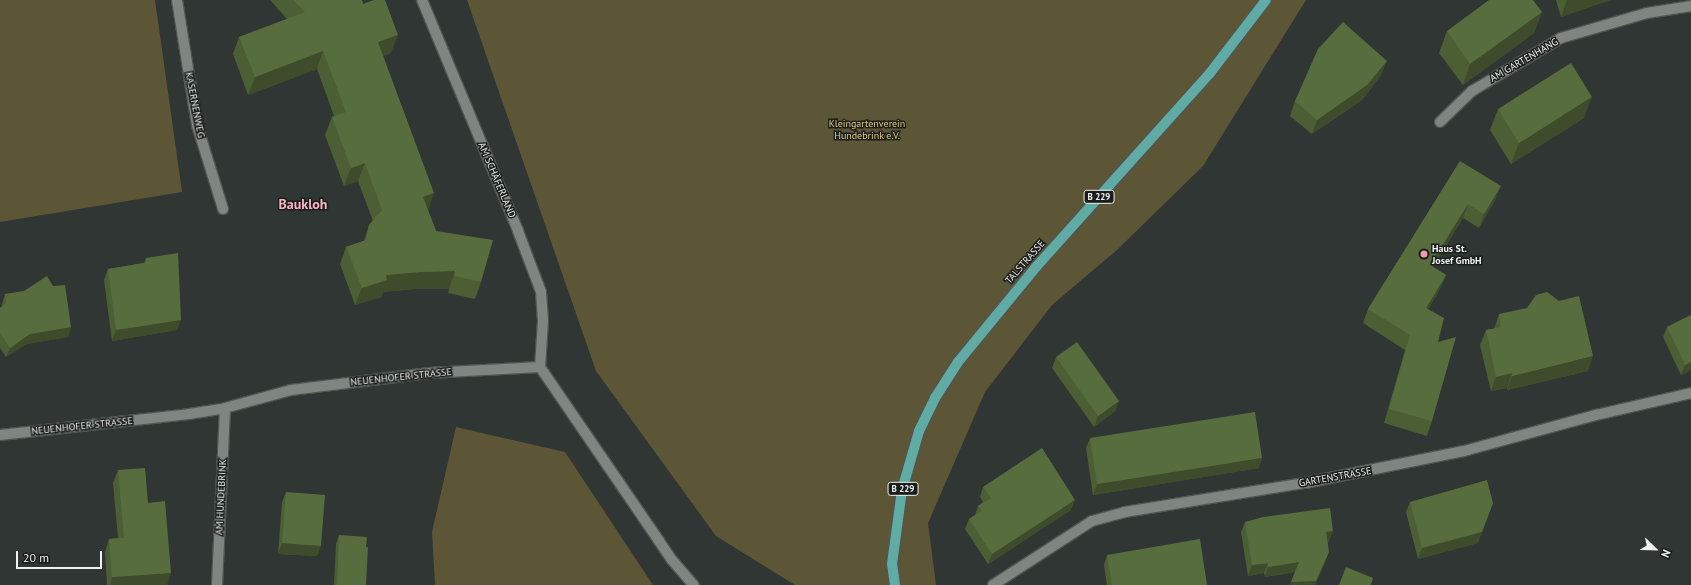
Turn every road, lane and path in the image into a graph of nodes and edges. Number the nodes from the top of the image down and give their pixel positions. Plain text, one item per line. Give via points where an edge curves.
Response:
1 (177, 0) edge
2 (422, 0) edge
3 (1266, 0) edge
4 (1691, 6) edge
5 (1440, 122) dead end
6 (223, 209) dead end
7 (540, 367) junction
8 (1691, 393) edge
9 (225, 408) junction
10 (0, 435) edge
11 (217, 585) edge
12 (694, 585) edge
13 (895, 585) edge
14 (993, 585) edge

1 - 6 street, KASERNENWEG via 197,125
2 - 7 street, AM SCHÄFERLAND via 541,292 543,321
3 - 13 main road, TALSTRASSE / B 229 via 1210,73 1036,267 958,362 919,431 902,490 892,564
4 - 5 street, AM GARTENHANG via 1646,12 1561,38 1472,91
7 - 9 street, NEUENHOFER STRASSE via 429,373 291,390
7 - 12 street via 659,541
8 - 14 street, GARTENSTRASSE via 1596,415 1464,451 1305,483 1125,512 1092,521
9 - 10 street, NEUENHOFER STRASSE
9 - 11 street, AM HUNDEBRINK

